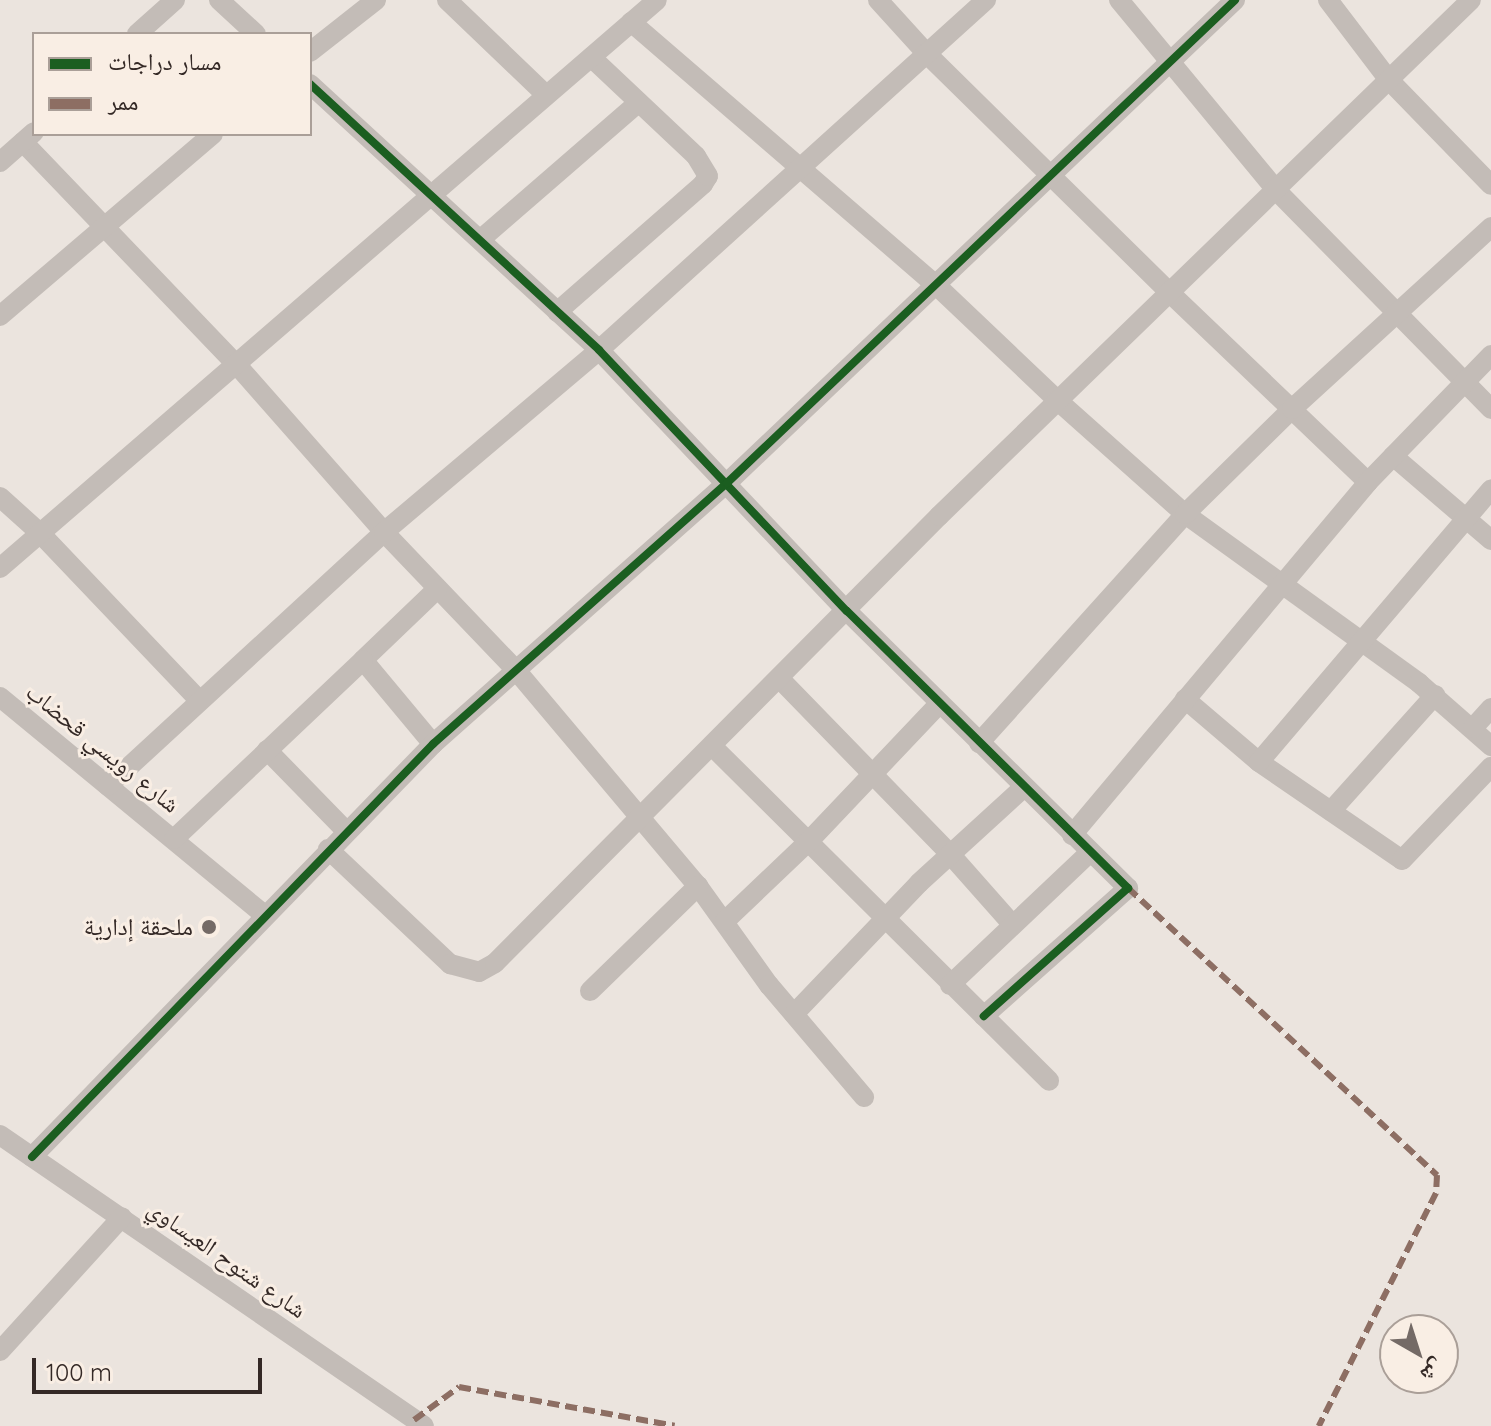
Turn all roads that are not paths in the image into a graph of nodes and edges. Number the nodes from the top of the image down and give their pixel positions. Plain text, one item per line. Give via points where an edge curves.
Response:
1 (175, 0) edge
2 (219, 0) edge
3 (376, 0) edge
4 (447, 0) edge
5 (657, 0) edge
6 (878, 0) edge
7 (986, 0) edge
8 (1119, 0) edge
9 (1235, 0) edge
10 (1328, 0) edge
11 (1471, 0) edge
12 (631, 22) junction
13 (139, 32) edge
14 (254, 32) edge
15 (312, 50) edge
16 (926, 53) junction
17 (591, 57) junction
18 (1171, 61) junction
19 (1389, 80) junction
20 (312, 86) edge
21 (545, 94) junction
22 (638, 103) junction
23 (211, 136) edge
24 (29, 137) edge
25 (0, 162) edge
26 (802, 168) junction
27 (1050, 175) junction
28 (1491, 185) edge
29 (1276, 190) junction
30 (429, 195) junction
31 (104, 226) junction
32 (1491, 227) edge
33 (481, 239) junction
34 (936, 285) junction
35 (1169, 292) junction
36 (557, 312) junction
37 (1396, 314) junction
38 (0, 316) edge
39 (599, 350) junction
40 (1491, 355) edge
41 (236, 364) junction
42 (1463, 382) junction
43 (1057, 400) junction
44 (1292, 409) junction
45 (1491, 409) edge
46 (1393, 456) junction
47 (1368, 482) junction
48 (727, 483) junction
49 (1491, 489) edge
50 (0, 497) edge
51 (1185, 514) junction
52 (1464, 518) junction
53 (384, 532) junction
54 (40, 533) junction
55 (1491, 540) edge
56 (0, 568) edge
57 (1281, 583) junction
58 (437, 589) junction
59 (847, 611) junction
60 (1361, 641) junction
61 (363, 660) junction
62 (515, 669) junction
63 (779, 678) junction
64 (1435, 695) junction
65 (0, 697) edge
66 (1185, 699) junction
67 (199, 700) junction
68 (939, 704) junction
69 (1491, 708) edge
70 (1473, 728) junction
71 (979, 743) junction
72 (433, 744) junction
73 (712, 746) junction
74 (1491, 746) edge
75 (267, 750) junction
76 (1259, 762) junction
77 (1491, 767) edge
78 (871, 772) junction
79 (108, 786) junction
80 (1024, 787) junction
81 (1331, 811) junction
82 (637, 815) junction
83 (346, 831) junction
84 (1072, 835) junction
85 (174, 839) junction
86 (809, 841) junction
87 (328, 849) junction
88 (1090, 852) junction
89 (950, 854) junction
90 (698, 886) junction
91 (264, 915) junction
92 (886, 918) junction
93 (725, 921) junction
94 (1011, 923) junction
95 (950, 985) junction
96 (590, 991) dead end
97 (794, 1014) junction
98 (984, 1016) junction
99 (1049, 1081) dead end
100 (864, 1097) dead end
101 (0, 1135) edge
102 (32, 1157) junction
103 (122, 1217) junction
104 (0, 1351) edge
105 (415, 1424) edge

1 - 13 street
2 - 14 street
3 - 15 street
4 - 21 street
5 - 12 street
6 - 16 street
7 - 16 street
8 - 18 street
9 - 18 street
10 - 19 street
11 - 19 street
12 - 17 street
12 - 26 street
16 - 26 street
16 - 27 street
17 - 21 street
17 - 22 street
18 - 27 street
18 - 29 street
19 - 28 street
19 - 29 street
20 - 30 street
21 - 30 street
22 - 33 street
22 - 36 street via 696,156 707,169 707,181
23 - 31 street
24 - 25 street
24 - 31 street
26 - 34 street
26 - 39 street
27 - 34 street
27 - 35 street
29 - 35 street
29 - 37 street
30 - 33 street
30 - 41 street
31 - 38 street
31 - 41 street
32 - 37 street
33 - 36 street
34 - 43 street
34 - 48 street
35 - 43 street
35 - 44 street
36 - 39 street
37 - 42 street
37 - 44 street
39 - 48 street
39 - 53 street
40 - 42 street
41 - 53 street
41 - 54 street
42 - 45 street
42 - 46 street
43 - 51 street
43 - 59 street
44 - 47 street
44 - 51 street
46 - 47 street
46 - 52 street
47 - 57 street
48 - 59 street
48 - 62 street
49 - 52 street
50 - 54 street
51 - 57 street
51 - 71 street
52 - 55 street
52 - 60 street
53 - 58 street
53 - 67 street
54 - 56 street
54 - 67 street
57 - 60 street
57 - 66 street
58 - 61 street
58 - 62 street
59 - 63 street
59 - 68 street
60 - 64 street
60 - 76 street
61 - 72 street
61 - 75 street
62 - 72 street
62 - 82 street
63 - 73 street
63 - 78 street
64 - 70 street
64 - 81 street
65 - 79 street, شارع رويسي قحضاب
66 - 76 street
66 - 84 street
67 - 79 street
68 - 71 street
68 - 78 street
69 - 70 street
70 - 74 street
71 - 80 street
72 - 83 street
73 - 82 street
73 - 86 street
75 - 83 street
75 - 85 street
76 - 81 street
77 - 81 street via 1404,860
78 - 86 street
78 - 89 street
79 - 85 street, شارع رويسي قحضاب
80 - 84 street
80 - 89 street
82 - 87 street via 495,963 479,972 450,964
82 - 90 street
83 - 87 street
84 - 88 street
85 - 91 street, شارع رويسي قحضاب
86 - 92 street
86 - 93 street
87 - 91 street
88 - 94 street
88 - 98 street via 1128,888
89 - 92 street
89 - 94 street
90 - 93 street
90 - 96 street
91 - 102 street
92 - 95 street
92 - 97 street
93 - 97 street
94 - 95 street
95 - 98 street
97 - 100 street
98 - 99 street
101 - 102 street, شارع شتوح العيساوي
102 - 103 street, شارع شتوح العيساوي
103 - 104 street
103 - 105 street, شارع شتوح العيساوي

